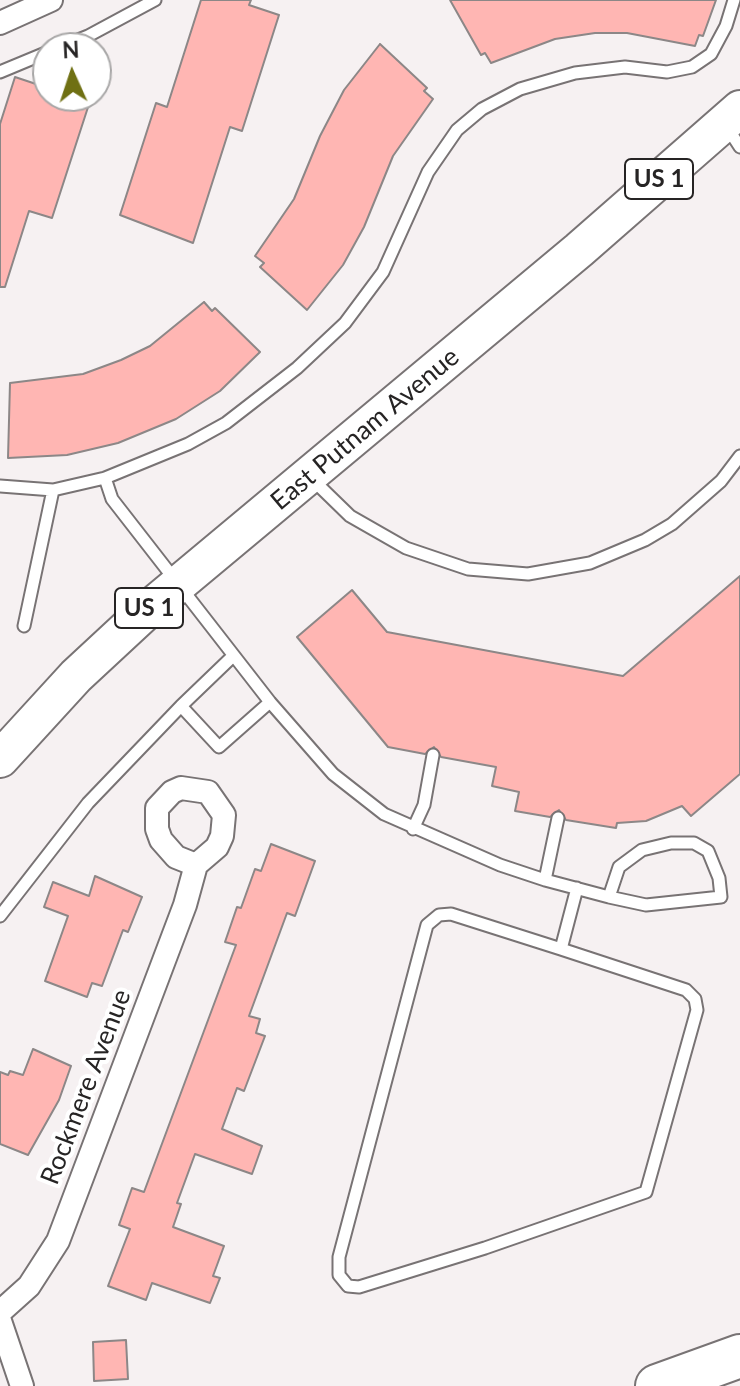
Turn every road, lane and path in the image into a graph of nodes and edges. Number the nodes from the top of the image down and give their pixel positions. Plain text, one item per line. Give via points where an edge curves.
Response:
1 (51, 0) edge
2 (155, 0) edge
3 (734, 0) edge
4 (0, 23) edge
5 (95, 32) edge
6 (32, 59) edge
7 (0, 72) edge
8 (735, 126) edge
9 (740, 456) edge
10 (309, 477) junction
11 (105, 478) junction
12 (0, 486) edge
13 (53, 490) junction
14 (178, 584) junction
15 (24, 626) dead end
16 (233, 656) junction
17 (270, 702) junction
18 (181, 706) junction
19 (433, 755) dead end
20 (0, 759) edge
21 (558, 818) dead end
22 (413, 829) junction
23 (196, 865) dead end
24 (545, 880) junction
25 (577, 888) junction
26 (609, 897) junction
27 (0, 916) edge
28 (561, 949) junction
29 (0, 1312) edge
30 (0, 1321) edge
31 (740, 1356) edge
32 (22, 1386) edge
33 (657, 1386) edge

1 - 4 street
2 - 5 lane
3 - 11 lane via 711,54 680,71 625,67 546,79 482,109 457,130 435,161 383,272 322,346 226,423
6 - 7 lane
8 - 10 main road, East Putnam Avenue / US 1
9 - 10 lane via 721,481 645,540 590,563 528,574 468,569 406,548 350,516
10 - 14 main road, East Putnam Avenue / US 1
11 - 13 lane
11 - 14 lane via 112,499
12 - 13 lane
13 - 15 lane
14 - 16 lane
14 - 20 main road, East Putnam Avenue / US 1 via 76,676
16 - 17 lane
16 - 18 lane
17 - 18 lane via 219,747
17 - 22 lane via 333,774 359,797
18 - 27 lane via 88,803
19 - 22 lane via 424,805
21 - 24 lane
22 - 24 lane
23 - 29 street, Rockmere Avenue via 58,1241 29,1286
24 - 25 lane
25 - 26 lane
25 - 28 lane
26 - 26 lane via 619,867 635,854 671,843 694,843 708,851 721,897 660,905
28 - 28 lane via 451,914 439,915 427,925 339,1257 339,1275 348,1286 472,1252 646,1192 697,1010 695,999 686,990
30 - 32 street
31 - 33 highway

